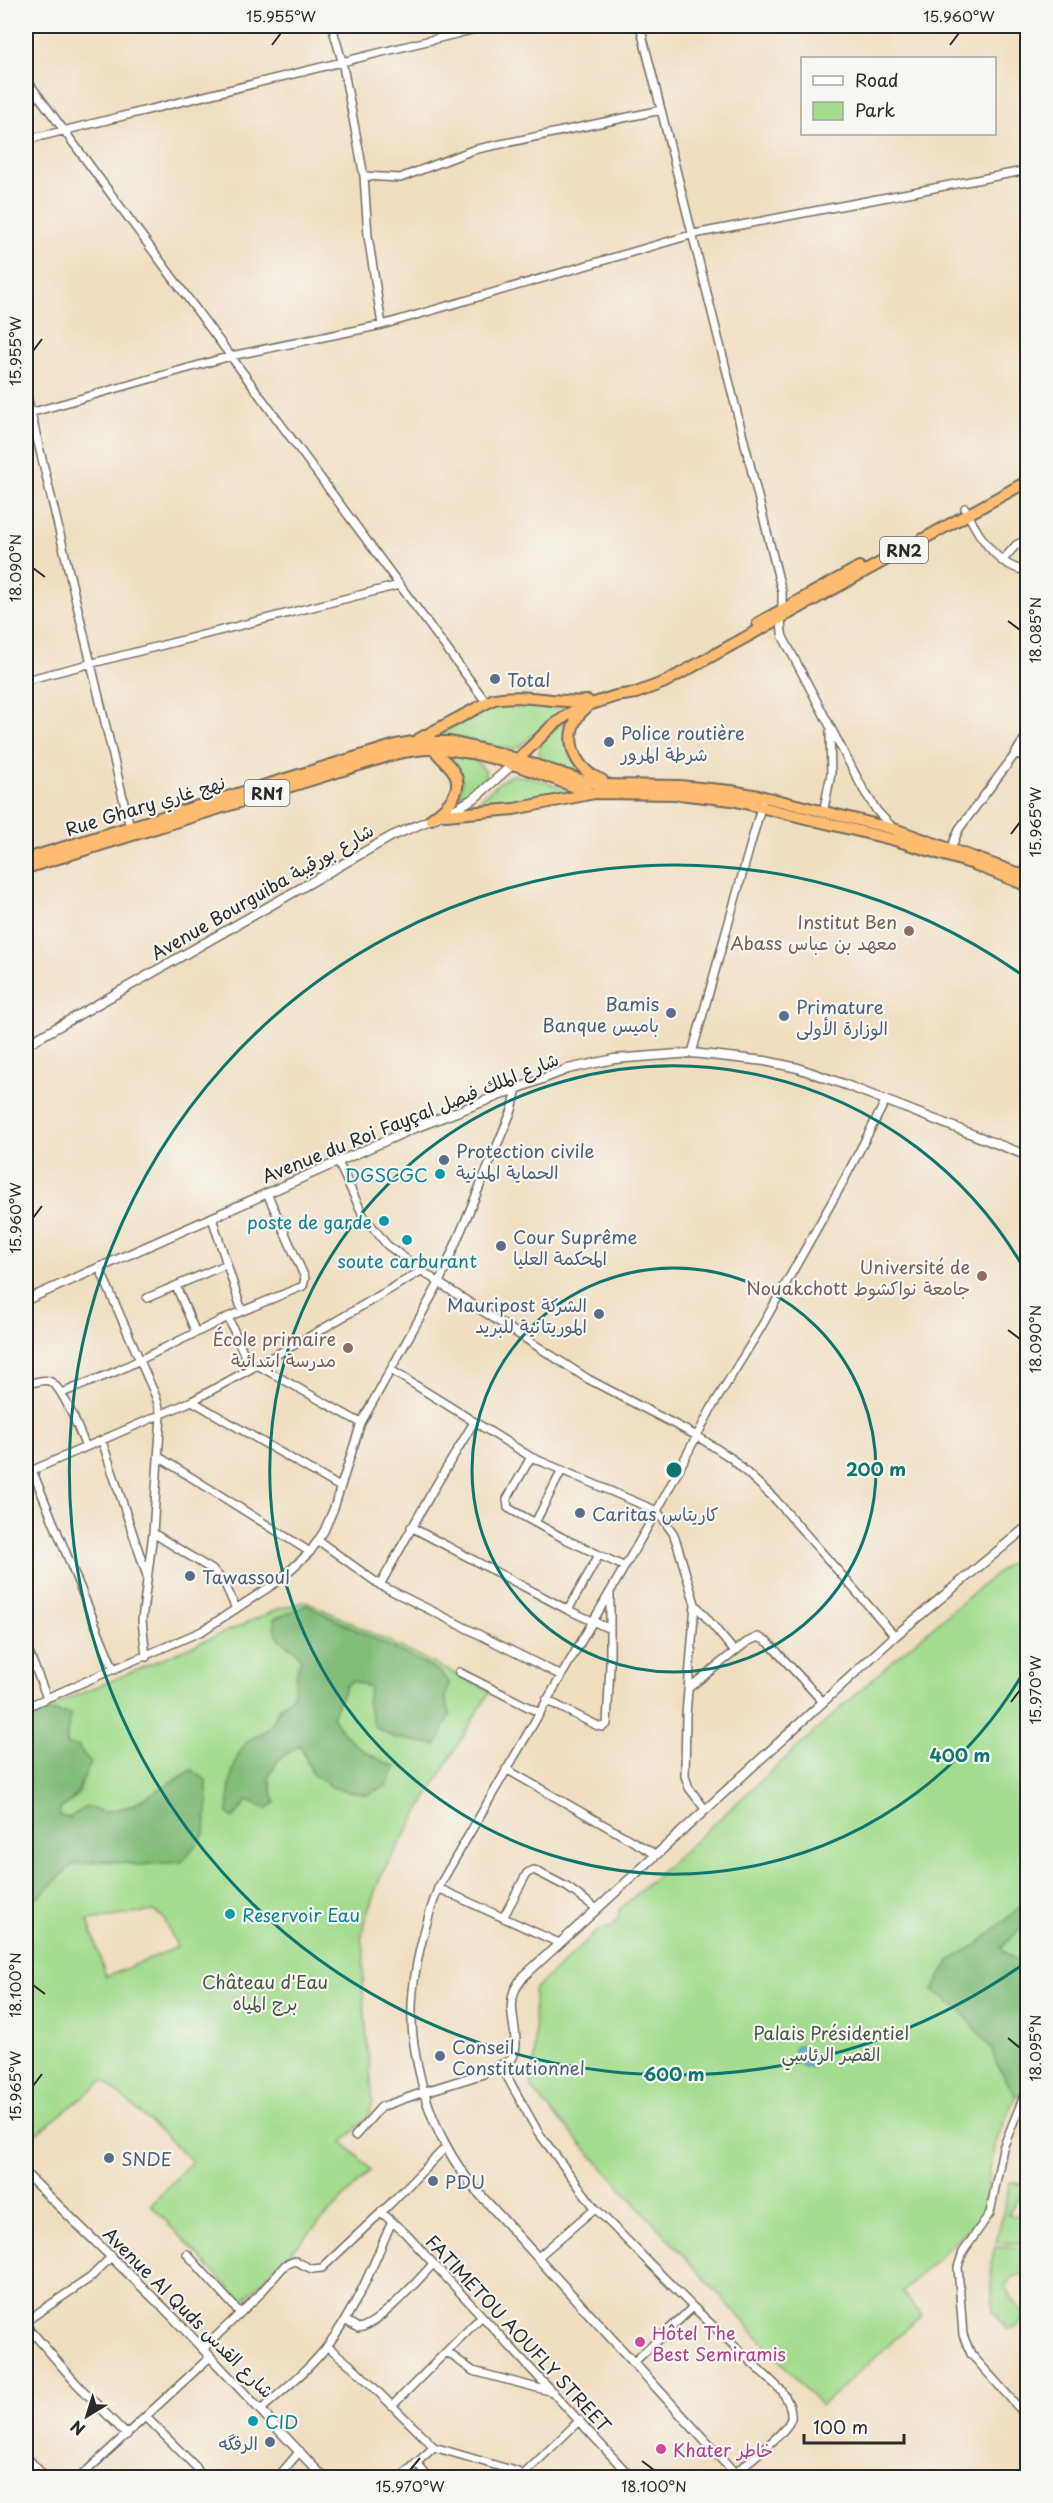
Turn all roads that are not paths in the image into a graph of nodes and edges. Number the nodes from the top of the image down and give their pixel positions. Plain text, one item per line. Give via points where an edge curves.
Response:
1 (332, 26) edge
2 (488, 26) edge
3 (640, 26) edge
4 (342, 61) junction
5 (26, 79) edge
6 (661, 110) junction
7 (63, 129) junction
8 (26, 140) edge
9 (1028, 170) edge
10 (364, 176) junction
11 (694, 234) junction
12 (382, 325) junction
13 (231, 356) junction
14 (26, 392) edge
15 (28, 413) edge
16 (1028, 473) edge
17 (1028, 481) edge
18 (967, 511) junction
19 (1028, 539) edge
20 (1002, 561) junction
21 (1028, 571) edge
22 (399, 585) junction
23 (782, 613) junction
24 (91, 663) junction
25 (26, 680) edge
26 (597, 701) junction
27 (486, 702) junction
28 (830, 727) junction
29 (1028, 734) edge
30 (435, 740) junction
31 (1021, 744) junction
32 (1028, 749) edge
33 (1016, 752) junction
34 (1028, 761) edge
35 (515, 762) junction
36 (612, 785) junction
37 (590, 793) junction
38 (763, 802) junction
39 (445, 815) junction
40 (823, 816) junction
41 (431, 819) junction
42 (130, 827) junction
43 (894, 834) junction
44 (950, 852) junction
45 (26, 859) edge
46 (26, 868) edge
47 (1028, 877) edge
48 (1028, 886) edge
49 (26, 1045) edge
50 (692, 1053) junction
51 (517, 1088) junction
52 (886, 1100) junction
53 (1028, 1155) edge
54 (338, 1162) junction
55 (267, 1193) junction
56 (212, 1218) junction
57 (227, 1264) junction
58 (99, 1267) junction
59 (421, 1271) junction
60 (439, 1283) junction
61 (176, 1286) junction
62 (147, 1298) dead end
63 (26, 1300) edge
64 (242, 1311) junction
65 (228, 1317) junction
66 (196, 1333) junction
67 (138, 1360) junction
68 (254, 1366) junction
69 (391, 1370) junction
70 (26, 1384) edge
71 (62, 1393) junction
72 (192, 1401) junction
73 (161, 1415) junction
74 (474, 1422) junction
75 (361, 1423) junction
76 (697, 1436) junction
77 (102, 1441) junction
78 (87, 1447) junction
79 (159, 1456) junction
80 (531, 1457) junction
81 (562, 1470) junction
82 (29, 1471) edge
83 (340, 1487) junction
84 (657, 1511) junction
85 (535, 1523) junction
86 (1028, 1526) edge
87 (411, 1527) junction
88 (153, 1533) junction
89 (319, 1541) junction
90 (310, 1552) junction
91 (599, 1555) junction
92 (623, 1566) junction
93 (148, 1578) junction
94 (380, 1585) junction
95 (610, 1592) junction
96 (695, 1604) junction
97 (236, 1610) junction
98 (568, 1610) junction
99 (593, 1621) junction
100 (610, 1629) junction
101 (895, 1636) junction
102 (26, 1645) edge
103 (734, 1652) junction
104 (146, 1657) junction
105 (114, 1670) junction
106 (459, 1672) dead end
107 (560, 1675) junction
108 (690, 1687) junction
109 (47, 1698) junction
110 (546, 1700) junction
111 (823, 1701) junction
112 (26, 1707) edge
113 (540, 1713) junction
114 (506, 1770) junction
115 (705, 1809) junction
116 (655, 1854) junction
117 (438, 1888) junction
118 (596, 1908) junction
119 (503, 1918) junction
120 (559, 1943) junction
121 (501, 2066) junction
122 (1028, 2086) edge
123 (424, 2092) junction
124 (355, 2136) dead end
125 (445, 2148) junction
126 (26, 2174) edge
127 (596, 2208) junction
128 (381, 2212) junction
129 (392, 2222) junction
130 (187, 2254) dead end
131 (111, 2256) junction
132 (537, 2258) junction
133 (434, 2264) junction
134 (693, 2307) junction
135 (240, 2313) junction
136 (481, 2317) junction
137 (345, 2320) junction
138 (26, 2323) edge
139 (327, 2346) junction
140 (203, 2349) junction
141 (447, 2352) junction
142 (210, 2357) junction
143 (633, 2363) junction
144 (553, 2391) junction
145 (393, 2405) junction
146 (262, 2409) junction
147 (146, 2417) junction
148 (1028, 2418) edge
149 (580, 2420) junction
150 (127, 2435) junction
151 (434, 2447) junction
152 (300, 2451) junction
153 (26, 2456) edge
154 (416, 2463) junction
155 (524, 2476) edge
156 (734, 2476) edge
157 (46, 2478) edge
158 (79, 2478) edge
159 (202, 2478) edge
160 (277, 2478) edge
161 (324, 2478) edge
162 (400, 2478) edge
163 (429, 2478) edge
164 (632, 2478) edge

1 - 4 street
2 - 4 street
3 - 6 street
4 - 7 street
4 - 10 street
5 - 7 street
6 - 10 street via 473,150 400,178
6 - 11 street
7 - 8 street
7 - 13 street
9 - 11 street
10 - 12 street via 368,236
11 - 12 street
11 - 23 street via 782,592
12 - 13 street
13 - 15 street
13 - 22 street
14 - 15 street
15 - 24 street
16 - 18 highway, RN2
17 - 18 highway, RN2
18 - 20 street
18 - 23 highway, RN2
19 - 20 street via 1016,545
20 - 21 street via 1017,570
22 - 24 street
22 - 27 street
23 - 26 highway, RN2 via 665,682
23 - 28 street via 787,646
24 - 25 street
24 - 42 street
26 - 27 highway, RN2 via 507,696
26 - 35 highway, RN2 via 563,717
26 - 36 highway via 574,722 572,750 588,774
27 - 30 highway, RN2
28 - 40 street via 832,758
28 - 43 street via 870,802
29 - 31 street
30 - 35 highway, Rue Ghary نهج غاري / RN1
30 - 41 highway via 453,770 457,788 450,803
30 - 42 highway, Rue Ghary نهج غاري / RN1 via 413,742 298,774
30 - 46 highway, Rue Ghary نهج غاري / RN1
31 - 32 street
31 - 33 street
33 - 34 street
33 - 44 street via 959,829
35 - 36 highway
35 - 37 highway
35 - 39 street, Avenue Bourguiba شارع بورقيبة via 476,797
36 - 38 highway via 731,791
37 - 38 highway via 678,794
37 - 39 highway via 526,807
38 - 40 highway
38 - 50 street
39 - 41 street, Avenue Bourguiba شارع بورقيبة
40 - 43 highway
41 - 49 street, Avenue Bourguiba شارع بورقيبة via 392,836
42 - 45 highway, Rue Ghary نهج غاري / RN1
43 - 44 highway
44 - 47 highway
44 - 48 highway
50 - 51 street, Avenue du Roi Fayçal شارع الملك فيصل via 599,1062
50 - 52 street, Avenue du Roi Fayçal شارع الملك فيصل via 798,1068
51 - 54 street, Avenue du Roi Fayçal شارع الملك فيصل
51 - 60 street via 512,1110
52 - 53 street, Avenue du Roi Fayçal شارع الملك فيصل
52 - 76 street
54 - 55 street, Avenue du Roi Fayçal شارع الملك فيصل
54 - 59 street via 374,1232
55 - 56 street, Avenue du Roi Fayçal شارع الملك فيصل
55 - 64 street via 305,1283
56 - 57 street
56 - 58 street, Avenue du Roi Fayçal شارع الملك فيصل
57 - 61 street
57 - 64 street
58 - 63 street, Avenue du Roi Fayçal شارع الملك فيصل
58 - 67 street
59 - 60 street
59 - 68 street
60 - 69 street
60 - 76 street via 604,1388
61 - 62 street
61 - 66 street
64 - 65 street
65 - 66 street
65 - 68 street
66 - 67 street
67 - 71 street
67 - 73 street
68 - 72 street
68 - 75 street
69 - 74 street
69 - 75 street
70 - 71 street via 51,1381
71 - 78 street
72 - 73 street
72 - 83 street
73 - 77 street
73 - 79 street
74 - 80 street
74 - 87 street
75 - 83 street
76 - 84 street
76 - 101 street via 754,1477
77 - 78 street
77 - 93 street
78 - 82 street
79 - 88 street
79 - 90 street
80 - 81 street
80 - 85 street via 506,1504
81 - 84 street
81 - 85 street
82 - 105 street
83 - 89 street
84 - 92 street
84 - 96 street via 673,1533
85 - 91 street
86 - 101 street
87 - 94 street
87 - 98 street
88 - 93 street
88 - 97 street via 214,1571 224,1582
89 - 90 street
89 - 94 street
90 - 97 street via 277,1582
91 - 92 street
91 - 98 street
92 - 95 street
93 - 104 street via 142,1620
94 - 107 street
95 - 99 street
95 - 100 street
96 - 103 street
96 - 108 street
97 - 104 street
98 - 99 street
99 - 100 street
99 - 107 street
100 - 110 street via 605,1727
101 - 111 street
102 - 109 street
103 - 108 street
103 - 111 street via 753,1638 763,1638
104 - 105 street
105 - 109 street
106 - 113 street
107 - 110 street
108 - 115 street via 685,1776
109 - 112 street
110 - 113 street
111 - 115 street
113 - 114 street
114 - 116 street
114 - 117 street
115 - 116 street
116 - 118 street
117 - 119 street
117 - 123 street via 414,1982 414,2050
118 - 119 street via 534,1870 527,1873
118 - 120 street
119 - 120 street
120 - 121 street via 513,1992 515,2052
121 - 123 street
121 - 127 street via 538,2132
122 - 148 street via 1003,2148 990,2213 958,2266 966,2345
123 - 124 street via 381,2107
123 - 125 street
125 - 128 street
125 - 132 street via 476,2190
126 - 131 street, Avenue Al Quds شارع القدس
127 - 132 street
127 - 134 street
128 - 129 street, FATIMETOU AOUFLY STREET
128 - 135 street via 322,2268 312,2269 295,2261 285,2265
129 - 133 street, FATIMETOU AOUFLY STREET
129 - 137 street
130 - 135 street
131 - 138 street via 90,2278
131 - 140 street, Avenue Al Quds شارع القدس
132 - 143 street
133 - 136 street, FATIMETOU AOUFLY STREET
133 - 137 street via 367,2326 357,2328
134 - 143 street
134 - 156 street via 782,2391 791,2407 791,2421
135 - 140 street
136 - 141 street
136 - 144 street, FATIMETOU AOUFLY STREET
137 - 139 street
138 - 150 street via 76,2383
139 - 145 street
139 - 146 street
140 - 142 street, Avenue Al Quds شارع القدس
141 - 144 street via 483,2375
141 - 145 street
142 - 146 street, Avenue Al Quds شارع القدس
142 - 147 street
143 - 156 street
144 - 149 street, FATIMETOU AOUFLY STREET
145 - 151 street
146 - 152 street, Avenue Al Quds شارع القدس
147 - 150 street
147 - 159 street via 196,2467
149 - 155 street
149 - 164 street, FATIMETOU AOUFLY STREET
150 - 158 street
151 - 154 street
151 - 155 street
152 - 160 street
152 - 161 street, Avenue Al Quds شارع القدس
153 - 157 street
154 - 162 street
154 - 163 street

